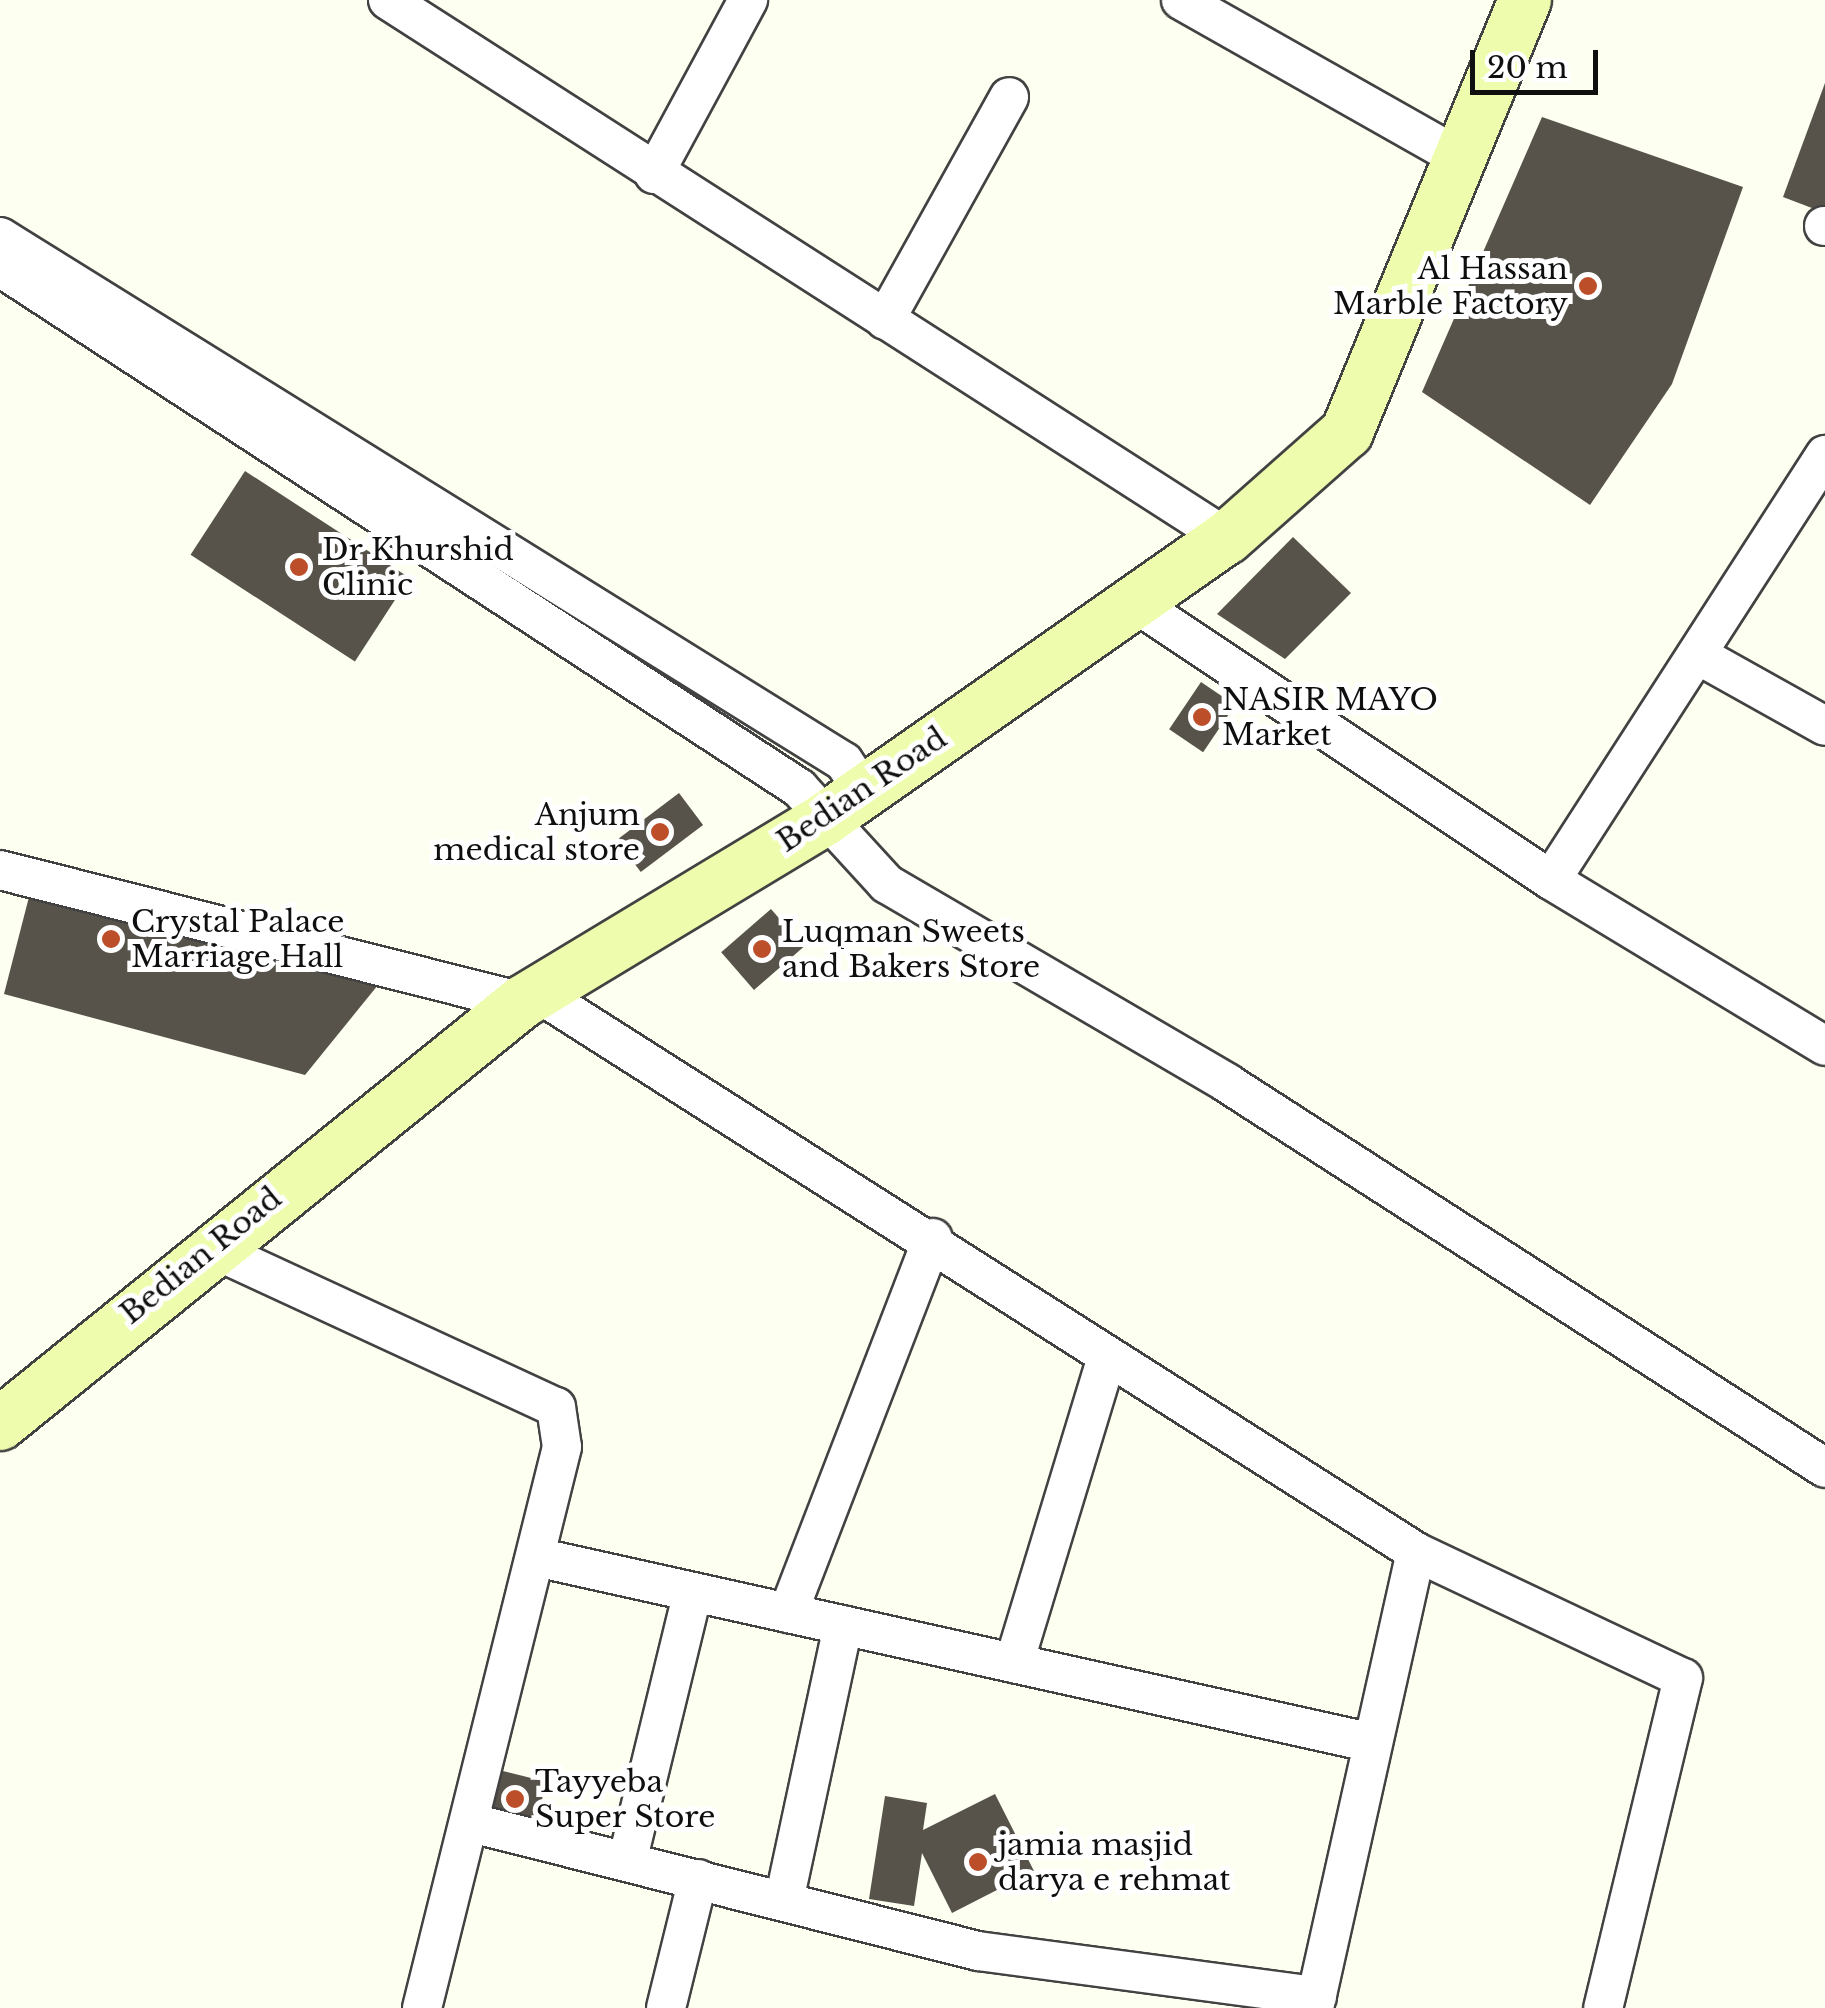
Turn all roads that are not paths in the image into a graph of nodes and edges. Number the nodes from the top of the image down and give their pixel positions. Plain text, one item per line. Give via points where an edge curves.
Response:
1 (388, 0) edge
2 (748, 0) edge
3 (1182, 0) edge
4 (1525, 0) edge
5 (442, 14) edge
6 (1009, 97) dead end
7 (1466, 160) junction
8 (654, 174) junction
9 (0, 237) edge
10 (0, 268) edge
11 (886, 320) junction
12 (1825, 455) edge
13 (1227, 538) junction
14 (1132, 601) junction
15 (624, 626) junction
16 (1698, 654) junction
17 (605, 659) junction
18 (1825, 726) edge
19 (845, 805) junction
20 (0, 870) edge
21 (1551, 880) junction
22 (530, 998) junction
23 (1825, 1046) edge
24 (933, 1238) junction
25 (209, 1247) junction
26 (1106, 1360) junction
27 (0, 1424) edge
28 (1825, 1468) edge
29 (1416, 1552) junction
30 (536, 1557) junction
31 (693, 1592) junction
32 (788, 1613) junction
33 (843, 1625) junction
34 (1014, 1663) junction
35 (1373, 1742) junction
36 (472, 1823) junction
37 (627, 1862) junction
38 (698, 1880) junction
39 (784, 1901) junction
40 (1177, 1993) edge
41 (1315, 2002) edge
42 (422, 2008) edge
43 (666, 2008) edge
44 (1603, 2008) edge

1 - 5 street
2 - 8 street
3 - 7 street
4 - 7 main road, Bedian Road
5 - 8 street
6 - 11 street
7 - 13 main road, Bedian Road via 1347,432
8 - 11 street
9 - 15 street
10 - 17 street
11 - 13 street
12 - 16 street
13 - 14 main road, Bedian Road
14 - 19 main road, Bedian Road
14 - 21 street
15 - 17 street
15 - 19 street via 844,762
16 - 18 street
16 - 21 street
17 - 19 street via 799,788
19 - 22 main road, Bedian Road
19 - 28 street via 887,884 1227,1082
20 - 22 street
21 - 23 street
22 - 24 street
22 - 25 main road, Bedian Road
24 - 26 street
24 - 32 street
25 - 27 main road, Bedian Road
25 - 30 street via 483,1366 556,1408 562,1448
26 - 29 street
26 - 34 street
29 - 35 street
29 - 44 street via 1682,1678
30 - 31 street
30 - 36 street
31 - 32 street
31 - 37 street
32 - 33 street
33 - 34 street
33 - 39 street
34 - 35 street
35 - 41 street
36 - 37 street
36 - 42 street
37 - 38 street
38 - 39 street
38 - 43 street
39 - 40 street
40 - 41 street

